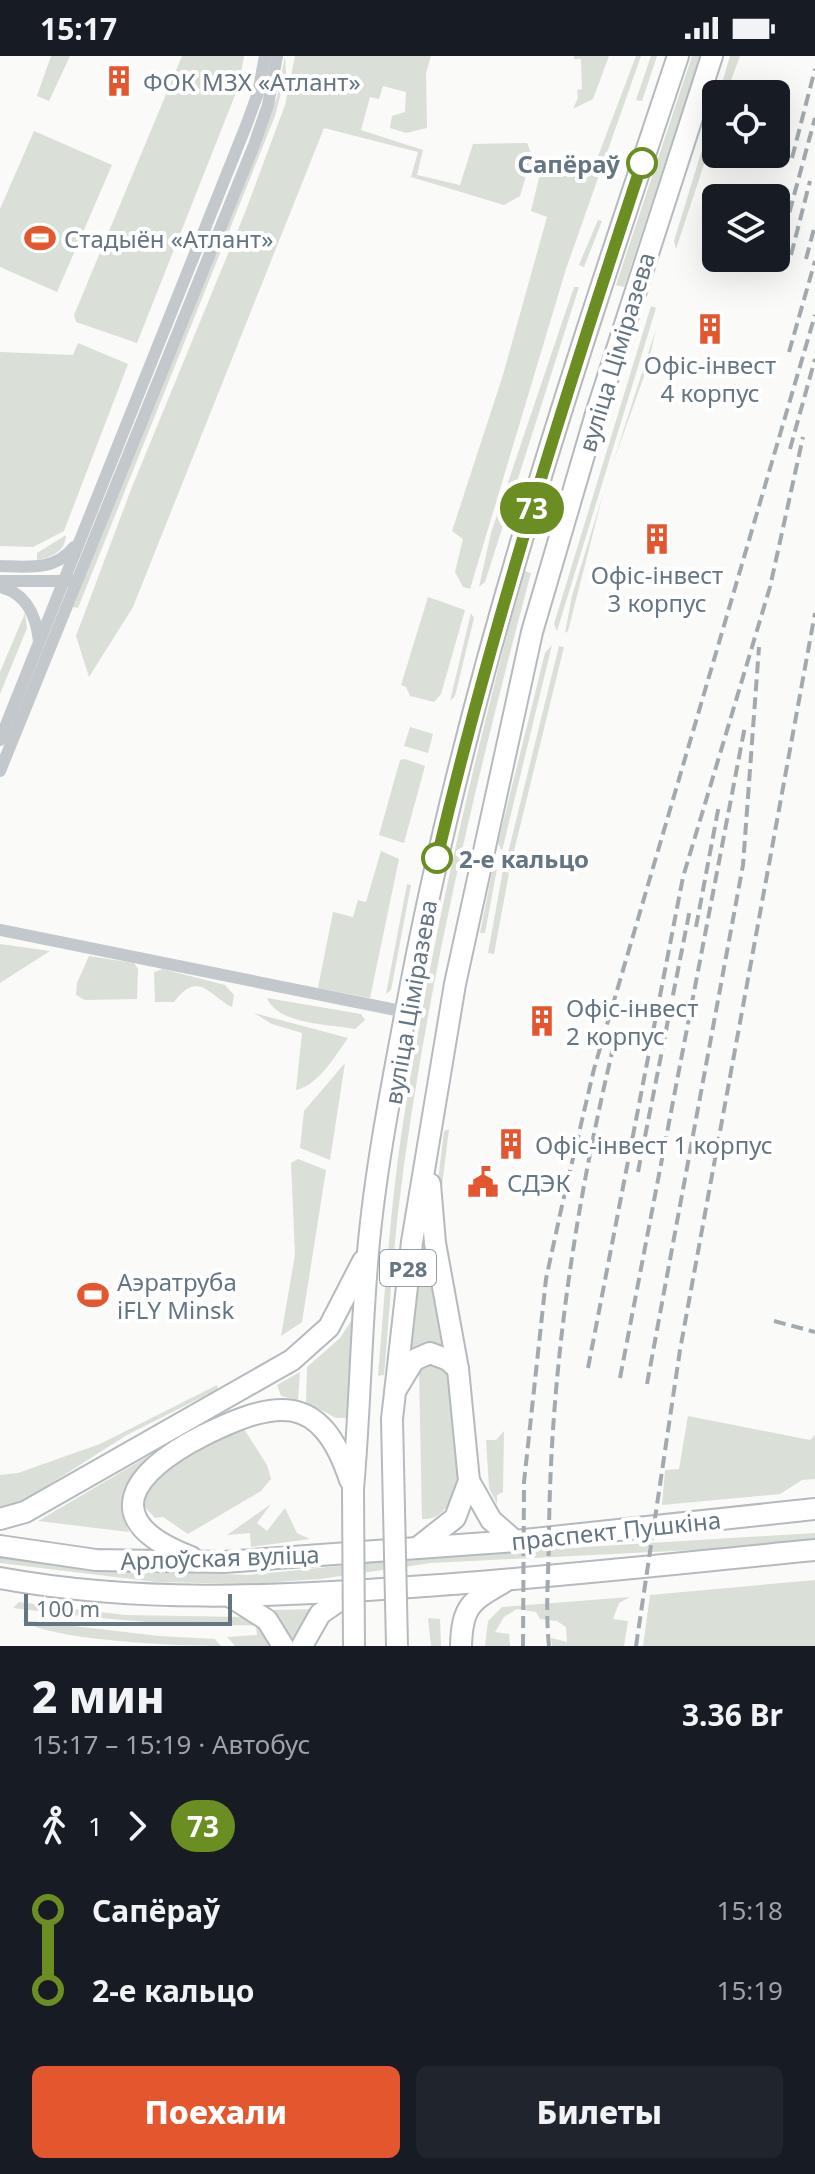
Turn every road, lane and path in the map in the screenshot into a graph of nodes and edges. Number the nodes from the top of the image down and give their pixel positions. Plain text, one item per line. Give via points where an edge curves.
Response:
1 (265, 56) edge
2 (277, 56) edge
3 (678, 56) edge
4 (712, 56) edge
5 (574, 368) junction
6 (607, 380) junction
7 (563, 402) junction
8 (596, 414) junction
9 (88, 524) junction
10 (48, 565) junction
11 (0, 566) edge
12 (70, 578) junction
13 (0, 584) edge
14 (39, 645) junction
15 (0, 740) edge
16 (1, 768) edge
17 (0, 930) edge
18 (406, 1012) junction
19 (428, 1141) junction
20 (368, 1251) junction
21 (458, 1369) junction
22 (393, 1395) junction
23 (469, 1481) junction
24 (353, 1489) junction
25 (815, 1509) edge
26 (0, 1519) edge
27 (515, 1541) junction
28 (0, 1546) edge
29 (417, 1548) junction
30 (815, 1550) edge
31 (344, 1553) joint
32 (206, 1563) junction
33 (0, 1578) edge
34 (508, 1580) junction
35 (353, 1592) junction
36 (231, 1597) junction
37 (283, 1646) edge
38 (302, 1646) edge
39 (354, 1646) edge
40 (397, 1646) edge
41 (461, 1646) edge

1 - 9 street via 246,126
2 - 12 street via 254,145
3 - 5 main road, вуліца Ціміразева / Р28
4 - 6 main road, вуліца Ціміразева / Р28
5 - 6 main road
5 - 7 main road, вуліца Ціміразева / Р28
6 - 8 main road, вуліца Ціміразева / Р28
7 - 8 main road
7 - 18 main road, вуліца Ціміразева / Р28 via 469,724
8 - 19 main road, вуліца Ціміразева / Р28 via 525,662 480,858
9 - 10 street via 66,557
9 - 12 street
10 - 11 street
10 - 12 street
12 - 13 street
12 - 14 street
12 - 16 street
13 - 14 street via 32,610
14 - 15 street
17 - 18 street
18 - 20 main road, вуліца Ціміразева / Р28
19 - 21 main road via 431,1216
19 - 22 main road, вуліца Ціміразева / Р28
20 - 24 main road, вуліца Ціміразева / Р28
20 - 26 main road via 329,1327 292,1360 25,1512
21 - 22 main road via 439,1354 421,1356
21 - 23 main road
22 - 40 main road, вуліца Ціміразева / Р28, bridge
23 - 27 main road via 491,1520
23 - 29 main road via 455,1518
24 - 32 main road via 339,1448 315,1421 290,1411 245,1414 168,1453 140,1481 134,1505 143,1530 157,1542
24 - 39 main road, вуліца Ціміразева / Р28, bridge
25 - 27 main road, праспект Пушкіна
27 - 29 main road, праспект Пушкіна
28 - 32 main road, Арлоўская вуліца via 96,1560
29 - 31 main road, праспект Пушкіна
30 - 34 main road, праспект Пушкіна
31 - 32 main road, Арлоўская вуліца
33 - 36 main road, Арлоўская вуліца via 69,1589
34 - 35 main road, праспект Пушкіна
34 - 41 main road via 468,1608 461,1623
35 - 36 main road, Арлоўская вуліца
35 - 38 main road via 320,1614
36 - 37 main road via 267,1620

